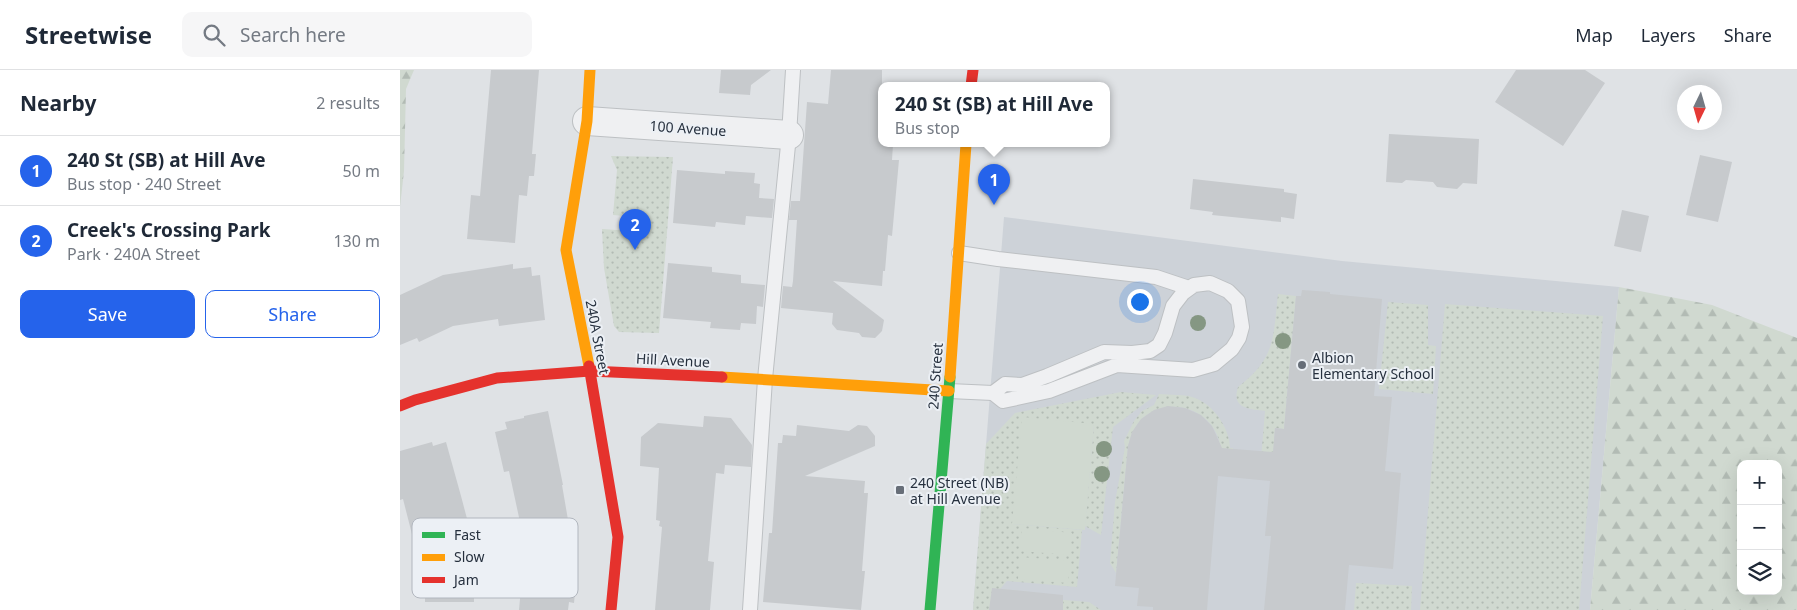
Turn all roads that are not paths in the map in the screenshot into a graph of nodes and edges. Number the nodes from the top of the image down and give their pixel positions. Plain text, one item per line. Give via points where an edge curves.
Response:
1 (590, 70) edge
2 (793, 70) edge
3 (587, 121) junction
4 (789, 135) junction
5 (966, 147) edge
6 (959, 253) junction
7 (1189, 288) junction
8 (590, 371) junction
9 (765, 379) junction
10 (949, 391) junction
11 (993, 393) junction
12 (400, 406) edge
13 (612, 610) edge
14 (750, 610) edge
15 (930, 610) edge

1 - 3 street, 240A Street
2 - 4 lane
3 - 4 street, 100 Avenue
3 - 8 street, 240A Street via 566,250
4 - 9 lane
5 - 6 street, 240 Street
6 - 7 lane via 1156,277
6 - 10 street, 240 Street
7 - 11 lane via 1173,306 1159,345 1150,351 1104,352 1022,385 1005,384
7 - 11 lane via 1210,283 1228,291 1238,301 1242,328 1239,338 1232,349 1214,364 1193,370 1116,365 1049,391 1003,401
8 - 9 street, Hill Avenue
8 - 12 street, Hill Avenue via 497,378
8 - 13 street, 240A Street via 618,537
9 - 10 street, Hill Avenue
9 - 14 lane
10 - 11 lane
10 - 15 street, 240 Street

